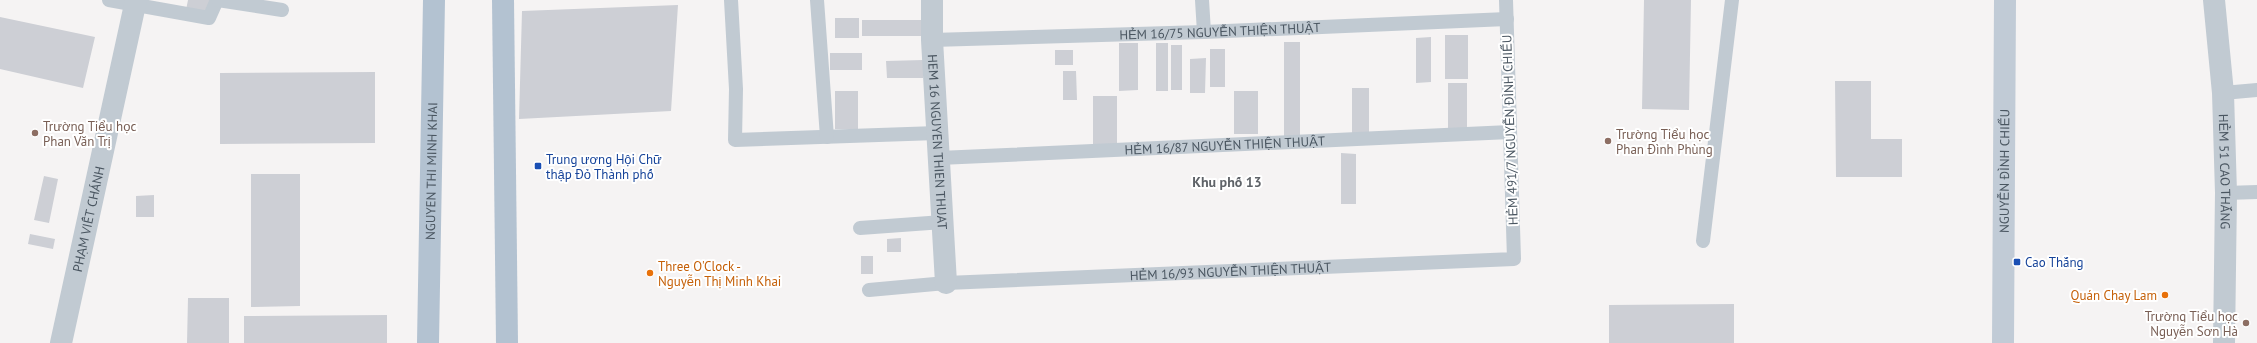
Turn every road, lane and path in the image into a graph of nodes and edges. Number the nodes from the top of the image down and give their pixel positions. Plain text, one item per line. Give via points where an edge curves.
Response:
1 (109, 0) edge
2 (218, 0) edge
3 (434, 0) edge
4 (503, 0) edge
5 (731, 0) edge
6 (817, 0) edge
7 (932, 0) edge
8 (1202, 0) edge
9 (1506, 0) edge
10 (1732, 0) edge
11 (2005, 0) edge
12 (2214, 0) edge
13 (135, 3) edge
14 (282, 10) dead end
15 (1507, 19) junction
16 (1204, 32) junction
17 (932, 40) junction
18 (2257, 90) edge
19 (2223, 93) junction
20 (937, 132) junction
21 (1510, 132) junction
22 (826, 137) junction
23 (939, 158) junction
24 (2257, 192) edge
25 (2226, 193) junction
26 (943, 222) junction
27 (860, 228) dead end
28 (1703, 241) dead end
29 (1514, 259) joint
30 (946, 283) junction
31 (869, 290) dead end
32 (60, 343) edge
33 (428, 343) edge
34 (507, 343) edge
35 (2003, 343) edge
36 (2224, 343) edge

1 - 13 lane
2 - 13 lane via 209,18
2 - 14 lane
3 - 33 main road, NGUYEN THI MINH KHAI
4 - 34 main road
5 - 22 lane via 736,89 735,140
6 - 22 lane
7 - 17 street, HEM 16 NGUYEN THIEN THUAT
8 - 16 lane
9 - 15 lane, HẺM 491/7 NGUYỄN ÐÌNH CHIỂU
10 - 28 lane
11 - 35 main road, NGUYỄN ĐÌNH CHIỂU
12 - 19 street, HẺM 51 CAO THẮNG
13 - 32 street, PHẠM VIẾT CHÁNH
15 - 16 lane, HẺM 16/75 NGUYỄN THIỆN THUẬT
15 - 21 lane, HẺM 491/7 NGUYỄN ÐÌNH CHIỂU
16 - 17 lane, HẺM 16/75 NGUYỄN THIỆN THUẬT
17 - 20 street, HEM 16 NGUYEN THIEN THUAT
18 - 19 lane
19 - 25 street, HẺM 51 CAO THẮNG
20 - 22 lane
20 - 23 street, HEM 16 NGUYEN THIEN THUAT
21 - 23 lane, HẺM 16/87 NGUYỄN THIỆN THUẬT
21 - 29 lane, HẺM 491/7 NGUYỄN ÐÌNH CHIỂU
23 - 26 street, HEM 16 NGUYEN THIEN THUAT
24 - 25 lane
25 - 36 street, HẺM 51 CAO THẮNG
26 - 27 lane
26 - 30 street, HEM 16 NGUYEN THIEN THUAT
29 - 30 lane, HẺM 16/93 NGUYỄN THIỆN THUẬT
30 - 31 lane, HẺM 16/93 NGUYỄN THIỆN THUẬT

